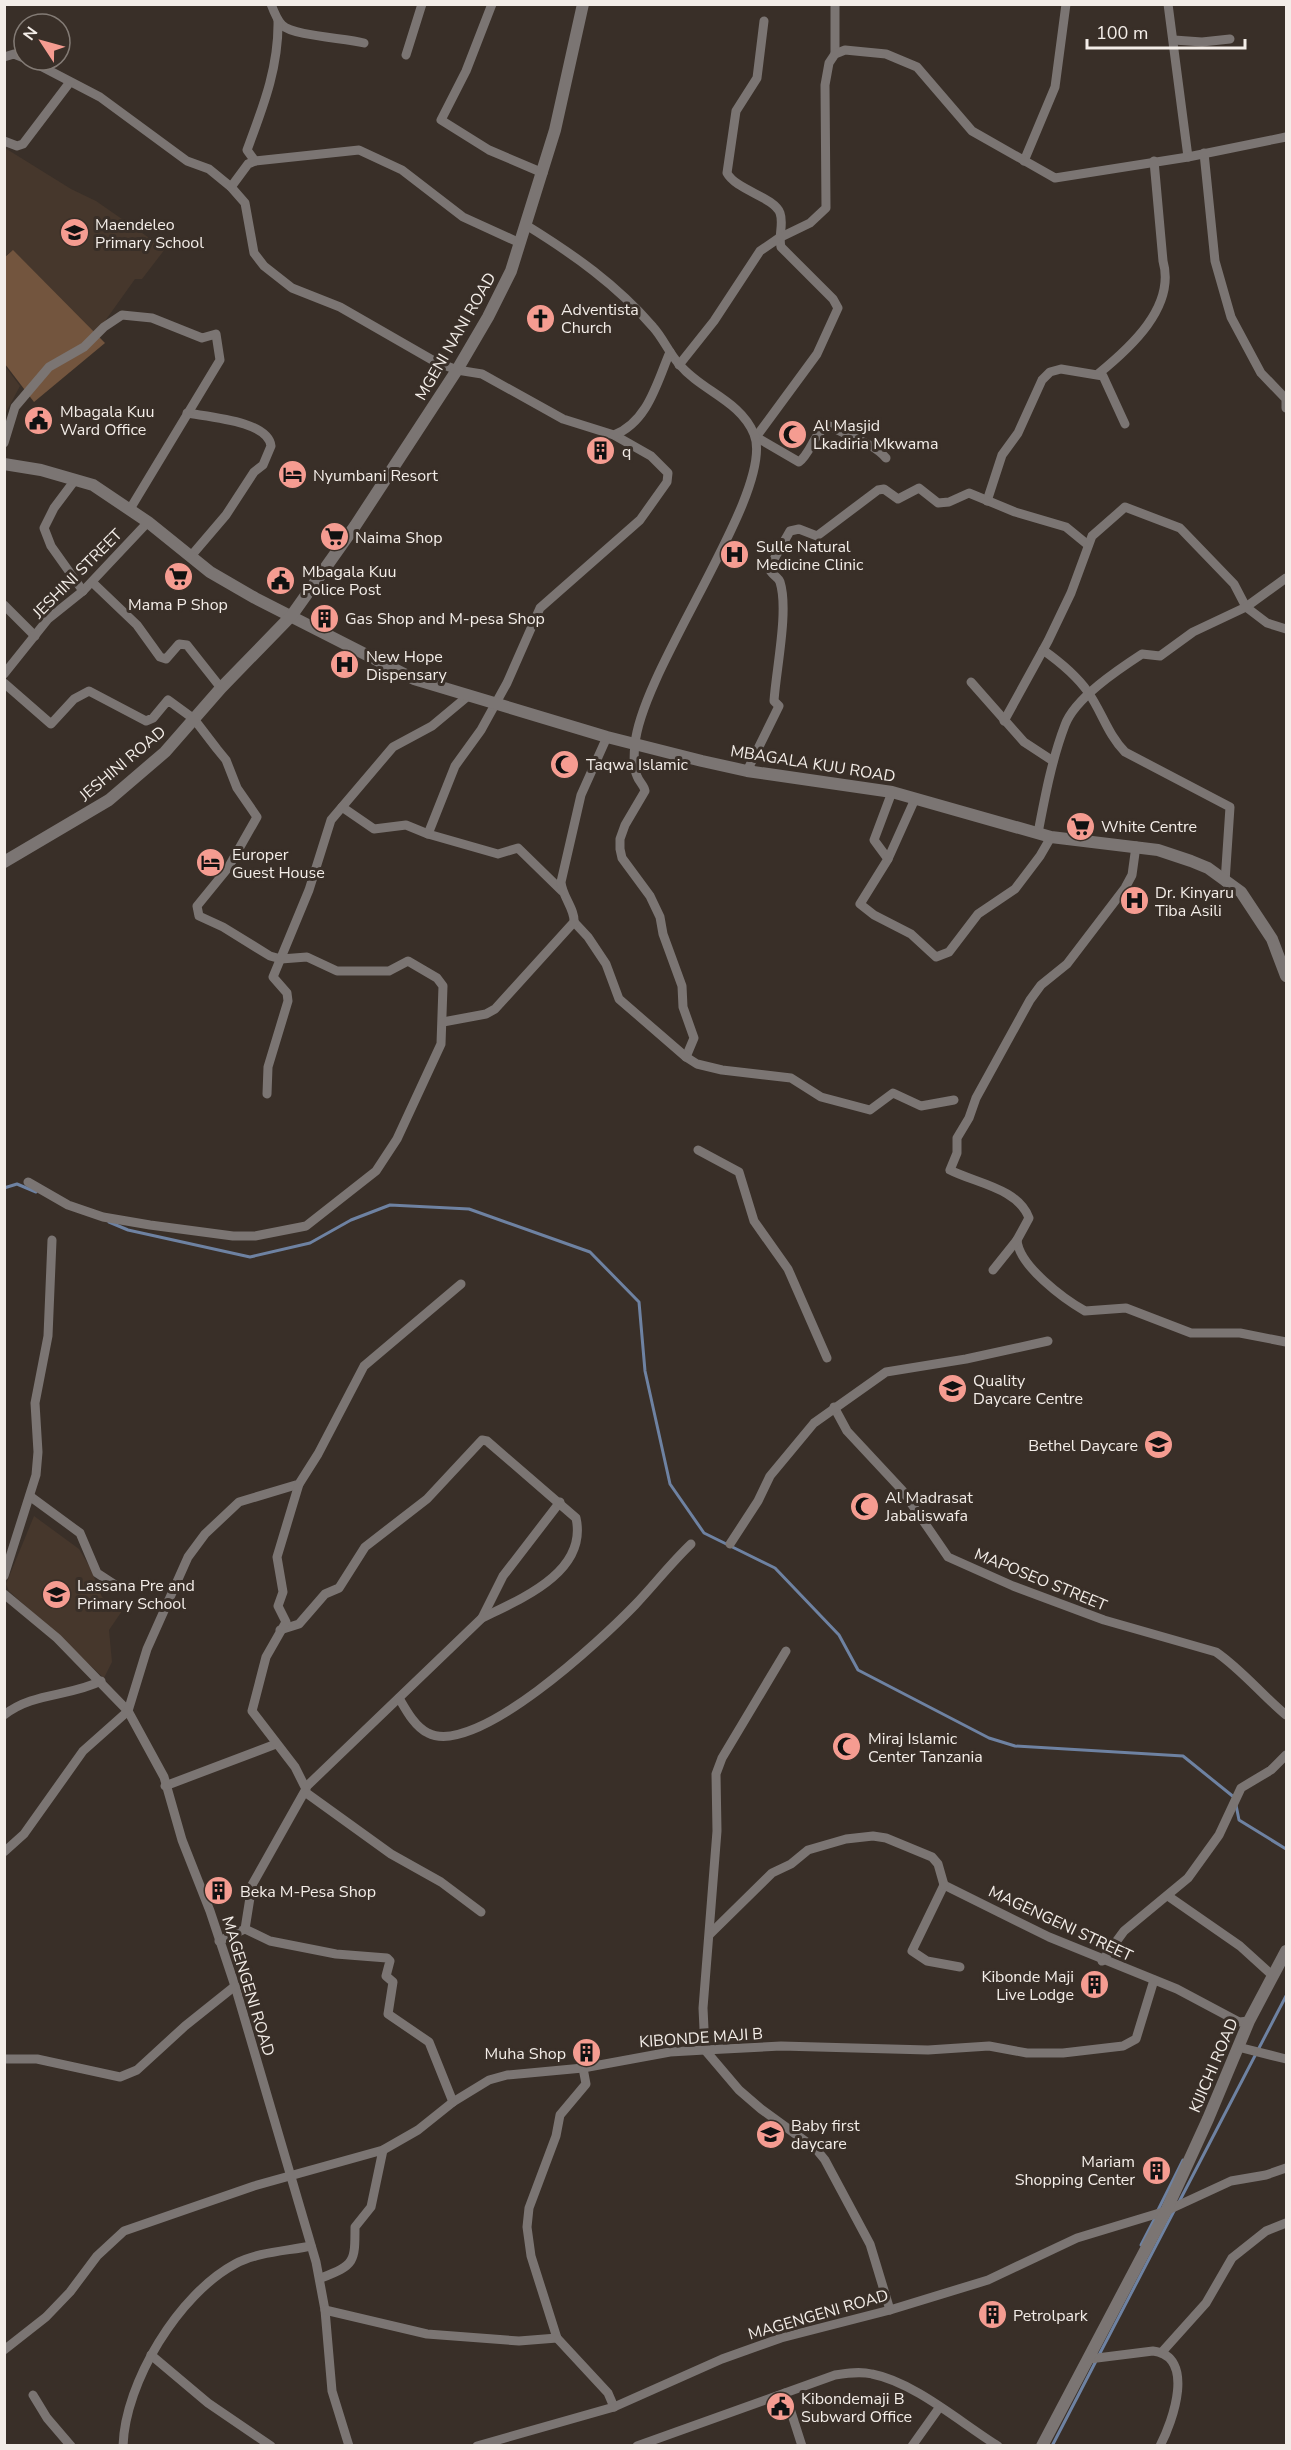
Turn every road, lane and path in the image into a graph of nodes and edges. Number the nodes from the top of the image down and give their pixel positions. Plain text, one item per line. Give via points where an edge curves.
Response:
1 (271, 4) edge
2 (422, 4) edge
3 (492, 4) edge
4 (582, 4) edge
5 (835, 4) edge
6 (1066, 4) edge
7 (1168, 4) edge
8 (278, 20) junction
9 (764, 21) dead end
10 (1230, 39) dead end
11 (1174, 40) junction
12 (364, 43) dead end
13 (406, 54) dead end
14 (835, 54) junction
15 (51, 72) edge
16 (70, 82) junction
17 (1287, 137) edge
18 (4, 141) edge
19 (1204, 153) junction
20 (1188, 157) junction
21 (1024, 160) junction
22 (255, 161) junction
23 (1154, 161) junction
24 (543, 173) junction
25 (231, 187) junction
26 (526, 225) junction
27 (779, 238) junction
28 (520, 243) junction
29 (670, 352) junction
30 (679, 365) junction
31 (457, 370) junction
32 (1098, 374) junction
33 (1287, 408) edge
34 (187, 413) junction
35 (1125, 424) dead end
36 (614, 435) junction
37 (756, 438) junction
38 (4, 443) edge
39 (886, 458) dead end
40 (4, 464) edge
41 (75, 480) junction
42 (987, 501) junction
43 (130, 509) junction
44 (148, 522) junction
45 (1088, 545) junction
46 (191, 556) junction
47 (1287, 578) edge
48 (92, 582) junction
49 (83, 591) junction
50 (4, 605) edge
51 (1246, 607) junction
52 (292, 615) junction
53 (1287, 629) edge
54 (35, 636) junction
55 (1043, 650) junction
56 (4, 674) edge
57 (971, 682) dead end
58 (4, 683) edge
59 (221, 688) junction
60 (1089, 694) junction
61 (468, 696) junction
62 (496, 703) junction
63 (194, 719) junction
64 (1004, 722) junction
65 (607, 737) junction
66 (635, 743) junction
67 (1053, 761) junction
68 (747, 771) junction
69 (892, 792) junction
70 (915, 800) junction
71 (342, 807) junction
72 (1038, 832) junction
73 (428, 834) junction
74 (1051, 837) junction
75 (1136, 846) junction
76 (888, 859) junction
77 (4, 862) edge
78 (1225, 882) junction
79 (562, 891) junction
80 (574, 922) junction
81 (281, 959) junction
82 (1287, 976) edge
83 (443, 1022) junction
84 (686, 1057) junction
85 (267, 1094) dead end
86 (954, 1100) dead end
87 (698, 1150) dead end
88 (28, 1182) dead end
89 (52, 1240) dead end
90 (1017, 1240) junction
91 (993, 1270) dead end
92 (461, 1284) dead end
93 (1048, 1341) dead end
94 (1287, 1342) edge
95 (827, 1358) dead end
96 (834, 1407) junction
97 (299, 1484) junction
98 (31, 1497) junction
99 (560, 1502) junction
100 (691, 1544) dead end
101 (730, 1544) dead end
102 (4, 1576) edge
103 (120, 1588) dead end
104 (4, 1594) edge
105 (482, 1618) junction
106 (280, 1630) junction
107 (786, 1651) dead end
108 (100, 1681) junction
109 (399, 1698) junction
110 (128, 1710) junction
111 (4, 1715) edge
112 (1287, 1715) edge
113 (276, 1744) junction
114 (1287, 1755) edge
115 (165, 1786) junction
116 (306, 1789) junction
117 (4, 1852) edge
118 (944, 1885) junction
119 (1168, 1896) junction
120 (481, 1912) dead end
121 (245, 1929) junction
122 (710, 1934) junction
123 (219, 1941) junction
124 (1287, 1951) edge
125 (1102, 1960) junction
126 (960, 1967) dead end
127 (1273, 1976) junction
128 (1154, 1980) junction
129 (235, 1986) junction
130 (1249, 2021) junction
131 (1238, 2047) junction
132 (705, 2050) junction
133 (4, 2059) edge
134 (1287, 2059) edge
135 (583, 2068) junction
136 (453, 2102) junction
137 (383, 2150) junction
138 (1287, 2168) edge
139 (289, 2175) junction
140 (1166, 2211) junction
141 (1287, 2223) edge
142 (311, 2246) junction
143 (321, 2278) junction
144 (325, 2310) junction
145 (890, 2310) junction
146 (557, 2338) junction
147 (4, 2350) edge
148 (1162, 2352) junction
149 (151, 2355) junction
150 (1089, 2359) junction
151 (785, 2393) junction
152 (33, 2395) dead end
153 (614, 2407) junction
154 (939, 2408) junction
155 (991, 2444) edge
156 (71, 2445) edge
157 (123, 2445) edge
158 (271, 2445) edge
159 (349, 2445) edge
160 (477, 2445) edge
161 (637, 2445) edge
162 (802, 2445) edge
163 (912, 2445) edge
164 (1042, 2445) edge
165 (1160, 2445) edge

1 - 8 street
2 - 13 street
3 - 24 street via 466,71 441,120 489,150
4 - 24 street, MGENI NANI ROAD via 569,75
5 - 14 street
6 - 21 street via 1055,87
7 - 11 street
8 - 12 street via 295,33
8 - 22 street via 279,49 273,75 247,150
9 - 27 street via 757,78 738,108 726,170 729,178 778,209 782,219
10 - 11 street
11 - 20 street
14 - 21 street via 845,50 886,54 917,67 972,131
14 - 27 street via 825,85 826,208 810,223
15 - 16 street
16 - 18 street via 23,144
16 - 25 street via 116,108 187,161 209,169
17 - 19 street
19 - 20 street
19 - 33 street via 1215,261 1231,317 1261,373 1284,396
20 - 23 street
21 - 23 street via 1050,176 1061,178
22 - 25 street via 248,164
22 - 28 street via 359,150 402,170 471,221
23 - 32 street via 1166,273 1164,295 1142,331
24 - 26 street, MGENI NANI ROAD
25 - 31 street via 244,203 254,253 264,266 302,293 340,307
26 - 28 street, MGENI NANI ROAD
26 - 29 street via 600,274 653,327
27 - 30 street via 760,251 714,321
27 - 37 street via 781,247 833,299 838,310 817,354
28 - 31 street, MGENI NANI ROAD via 511,271
29 - 30 street
29 - 36 street via 649,403 632,425
30 - 37 street via 738,410
31 - 36 street via 482,374 563,419
31 - 52 street, MGENI NANI ROAD
32 - 35 street via 1105,378
32 - 42 street via 1061,369 1042,380 1018,433 1002,455
34 - 38 street via 220,360 217,335 202,338 152,318 122,315 84,347 49,367 15,407
34 - 43 street
34 - 46 street via 260,429 271,446 263,465
36 - 62 street via 660,463 669,478 640,520 540,608
37 - 39 street via 800,462 820,430 830,426 876,447
37 - 66 street via 756,462 739,518 677,633 644,706
40 - 41 street, MBAGALA KUU ROAD
41 - 43 street, MBAGALA KUU ROAD via 93,485
41 - 49 street via 44,528 51,546
42 - 45 street via 1066,527
42 - 68 street via 969,493 938,503 919,488 898,499 882,489 819,535 799,529 790,531 769,568 780,581 784,627 774,696 779,706
43 - 44 street, MBAGALA KUU ROAD
44 - 46 street, MBAGALA KUU ROAD
44 - 48 street, JESHINI STREET
45 - 51 street via 1097,530 1122,508 1129,507 1180,528 1234,584
45 - 55 street via 1071,593
46 - 52 street, MBAGALA KUU ROAD via 237,588
47 - 51 street
48 - 49 street, JESHINI STREET
48 - 59 street via 137,625 160,657 167,658 178,644 187,645
49 - 54 street, JESHINI STREET via 48,619
50 - 54 street
51 - 53 street via 1267,623
51 - 60 street via 1193,632 1160,656 1142,654
52 - 59 street, JESHINI ROAD
52 - 61 street, MBAGALA KUU ROAD via 414,679
54 - 56 street, JESHINI STREET
55 - 60 street via 1066,667
55 - 64 street
57 - 64 street
58 - 63 street via 51,724 87,691 146,721 168,700
59 - 63 street, JESHINI ROAD
60 - 67 street via 1065,724
60 - 78 street via 1112,738 1125,752 1230,807
61 - 62 street, MBAGALA KUU ROAD
61 - 71 street via 432,726 393,747
62 - 65 street, MBAGALA KUU ROAD
62 - 73 street via 455,766
63 - 77 street, JESHINI ROAD via 165,752 109,800
63 - 81 street via 226,760 237,788 257,817 196,911
64 - 67 street via 1030,748
65 - 66 street, MBAGALA KUU ROAD
65 - 79 street via 574,819
66 - 68 street, MBAGALA KUU ROAD
66 - 84 street via 637,777 645,791 625,825 620,849 622,858 653,901 681,981 694,1038
67 - 72 street
68 - 69 street, MBAGALA KUU ROAD
69 - 70 street, MBAGALA KUU ROAD
69 - 76 street via 874,840
70 - 72 street, MBAGALA KUU ROAD
70 - 76 street
71 - 73 street via 374,829 406,825
71 - 81 street via 329,823 309,890
72 - 74 street, MBAGALA KUU ROAD
73 - 79 street via 498,854 518,848
74 - 75 street, MBAGALA KUU ROAD
74 - 76 street via 1015,889 978,914 941,957 911,934 861,907 864,893
75 - 78 street, MBAGALA KUU ROAD via 1191,861
75 - 90 street via 1132,875 1125,888 1067,964 1035,992 956,1140 957,1153 950,1170 1000,1190 1024,1209 1029,1218
78 - 82 street, MBAGALA KUU ROAD via 1241,892 1257,912
79 - 80 street
80 - 83 street via 495,1009
80 - 84 street via 606,964 619,999
81 - 83 street via 307,957 337,970 389,971 408,961 441,982
81 - 85 street via 274,979 287,993 288,1001 268,1067
83 - 88 street via 441,1044 391,1149 368,1180 302,1228 233,1236 150,1226 68,1205
84 - 86 street via 722,1070 791,1078 821,1097 870,1110 893,1093 921,1106
87 - 95 street via 739,1172 754,1221 788,1269
89 - 98 street via 48,1336 35,1403 38,1463
90 - 91 street
90 - 94 street via 1018,1250 1033,1269 1085,1311 1126,1308 1191,1333 1240,1333
92 - 97 street via 364,1366
93 - 96 street via 886,1372
96 - 101 street via 814,1423 770,1476
96 - 112 street, MAPOSEO STREET via 847,1431 902,1490 948,1557 1104,1620 1216,1652
97 - 106 street via 276,1562 283,1592 278,1606 286,1622
97 - 110 street via 239,1502 192,1550 147,1649
98 - 102 street
98 - 103 street via 80,1533 97,1573
99 - 105 street via 503,1576
99 - 105 street via 574,1514 577,1523 566,1565 507,1606
99 - 106 street via 482,1440 427,1498 366,1547 339,1588 325,1594 299,1624
100 - 109 street via 633,1607 550,1682 475,1731 452,1737 428,1733
104 - 108 street, MAGENGENI ROAD
105 - 109 street
106 - 113 street via 266,1657 252,1711
107 - 122 street via 716,1774 717,1831
108 - 110 street, MAGENGENI ROAD
108 - 111 street via 27,1701
109 - 116 street
110 - 115 street, MAGENGENI ROAD via 149,1746
110 - 117 street via 83,1751 24,1834
113 - 115 street
113 - 116 street
114 - 119 street via 1241,1788 1211,1848
115 - 123 street, MAGENGENI ROAD
116 - 120 street via 391,1854 441,1882
116 - 121 street via 252,1885
118 - 122 street via 933,1857 886,1838 846,1839 808,1850 772,1873
118 - 125 street, MAGENGENI STREET
118 - 126 street via 913,1944 915,1955
119 - 125 street via 1124,1931
119 - 127 street via 1240,1946
121 - 123 street
121 - 136 street via 270,1941 336,1954 387,1958 390,1961 386,1976 393,1982 388,2014 429,2042
122 - 132 street via 702,2008
123 - 129 street, MAGENGENI ROAD
124 - 127 street, KIJICHI ROAD
125 - 128 street, MAGENGENI STREET
127 - 130 street, KIJICHI ROAD
128 - 130 street, MAGENGENI STREET via 1239,2022
128 - 132 street, KIBONDE MAJI B via 1132,2044 1095,2051 1027,2053 989,2046 928,2050 781,2046
129 - 133 street via 137,2070 120,2077 37,2059
129 - 139 street, MAGENGENI ROAD
130 - 131 street, KIJICHI ROAD
131 - 134 street
131 - 140 street, KIJICHI ROAD
132 - 135 street, KIBONDE MAJI B via 634,2057
132 - 145 street via 739,2090 825,2160 870,2244
135 - 136 street, KIBONDE MAJI B via 498,2077 474,2086
135 - 146 street via 586,2084 560,2115 526,2227
136 - 137 street, KIBONDE MAJI B via 418,2130
137 - 139 street, KIBONDE MAJI B
137 - 143 street via 371,2207 354,2227 354,2259 340,2271
138 - 140 street, MAGENGENI ROAD via 1231,2181
139 - 142 street, MAGENGENI ROAD
139 - 147 street, KIBONDE MAJI B via 124,2231 97,2256 46,2317
140 - 145 street, MAGENGENI ROAD via 1077,2238 988,2280
140 - 150 street, KIJICHI ROAD
141 - 148 street via 1266,2231 1232,2258 1206,2303
142 - 143 street, MAGENGENI ROAD
142 - 149 street via 249,2258 225,2270 186,2307
143 - 144 street, MAGENGENI ROAD
144 - 146 street via 427,2334 519,2341
144 - 159 street, MAGENGENI ROAD via 330,2384
145 - 153 street, MAGENGENI ROAD via 740,2352
146 - 153 street via 608,2393
148 - 150 street
148 - 165 street via 1175,2362 1178,2372 1174,2413
149 - 157 street via 130,2403
149 - 158 street via 208,2403
150 - 164 street, KIJICHI ROAD
151 - 154 street via 835,2375 861,2372 888,2379
151 - 161 street
151 - 162 street
152 - 156 street
153 - 160 street, MAGENGENI ROAD
154 - 155 street
154 - 163 street

